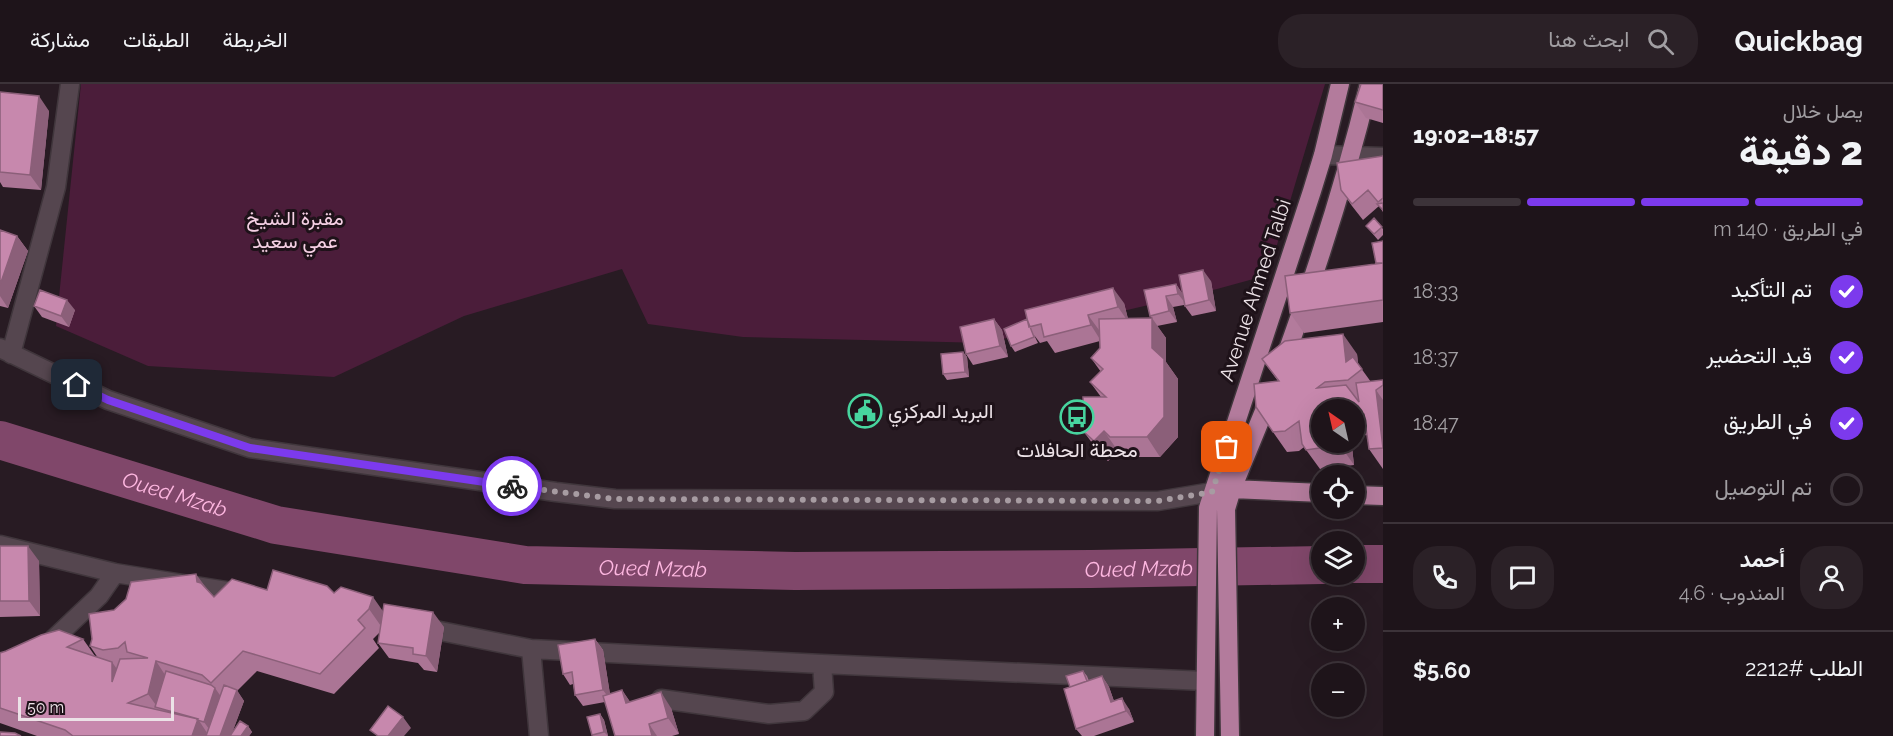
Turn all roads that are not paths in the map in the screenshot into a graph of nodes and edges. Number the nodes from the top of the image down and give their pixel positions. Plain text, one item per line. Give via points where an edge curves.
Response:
1 (70, 84) edge
2 (1340, 84) edge
3 (1369, 84) edge
4 (1323, 155) junction
5 (1351, 157) junction
6 (1383, 157) edge
7 (6, 351) edge
8 (1233, 489) junction
9 (1311, 493) edge
10 (1365, 495) edge
11 (1383, 496) edge
12 (1210, 500) junction
13 (0, 545) edge
14 (115, 573) junction
15 (264, 597) edge
16 (403, 623) edge
17 (531, 649) junction
18 (0, 662) edge
19 (822, 664) junction
20 (1205, 676) junction
21 (662, 699) edge
22 (539, 736) edge
23 (1205, 736) edge
24 (1230, 736) edge

1 - 7 street via 56,187
2 - 4 main road, Avenue Ahmed Talbi
3 - 5 main road
4 - 5 street
4 - 12 main road, Avenue Ahmed Talbi
5 - 6 street
5 - 8 main road via 1283,364
7 - 12 street via 108,400 250,448 603,498
8 - 9 main road
8 - 12 main road
8 - 24 main road via 1226,509
10 - 11 main road
12 - 20 main road, Avenue Ahmed Talbi
13 - 14 street
14 - 15 street
14 - 18 street via 99,596 41,651 30,659
16 - 17 street
17 - 19 street
17 - 22 street
19 - 20 street
19 - 21 street via 824,692 804,711 769,714
20 - 23 main road

